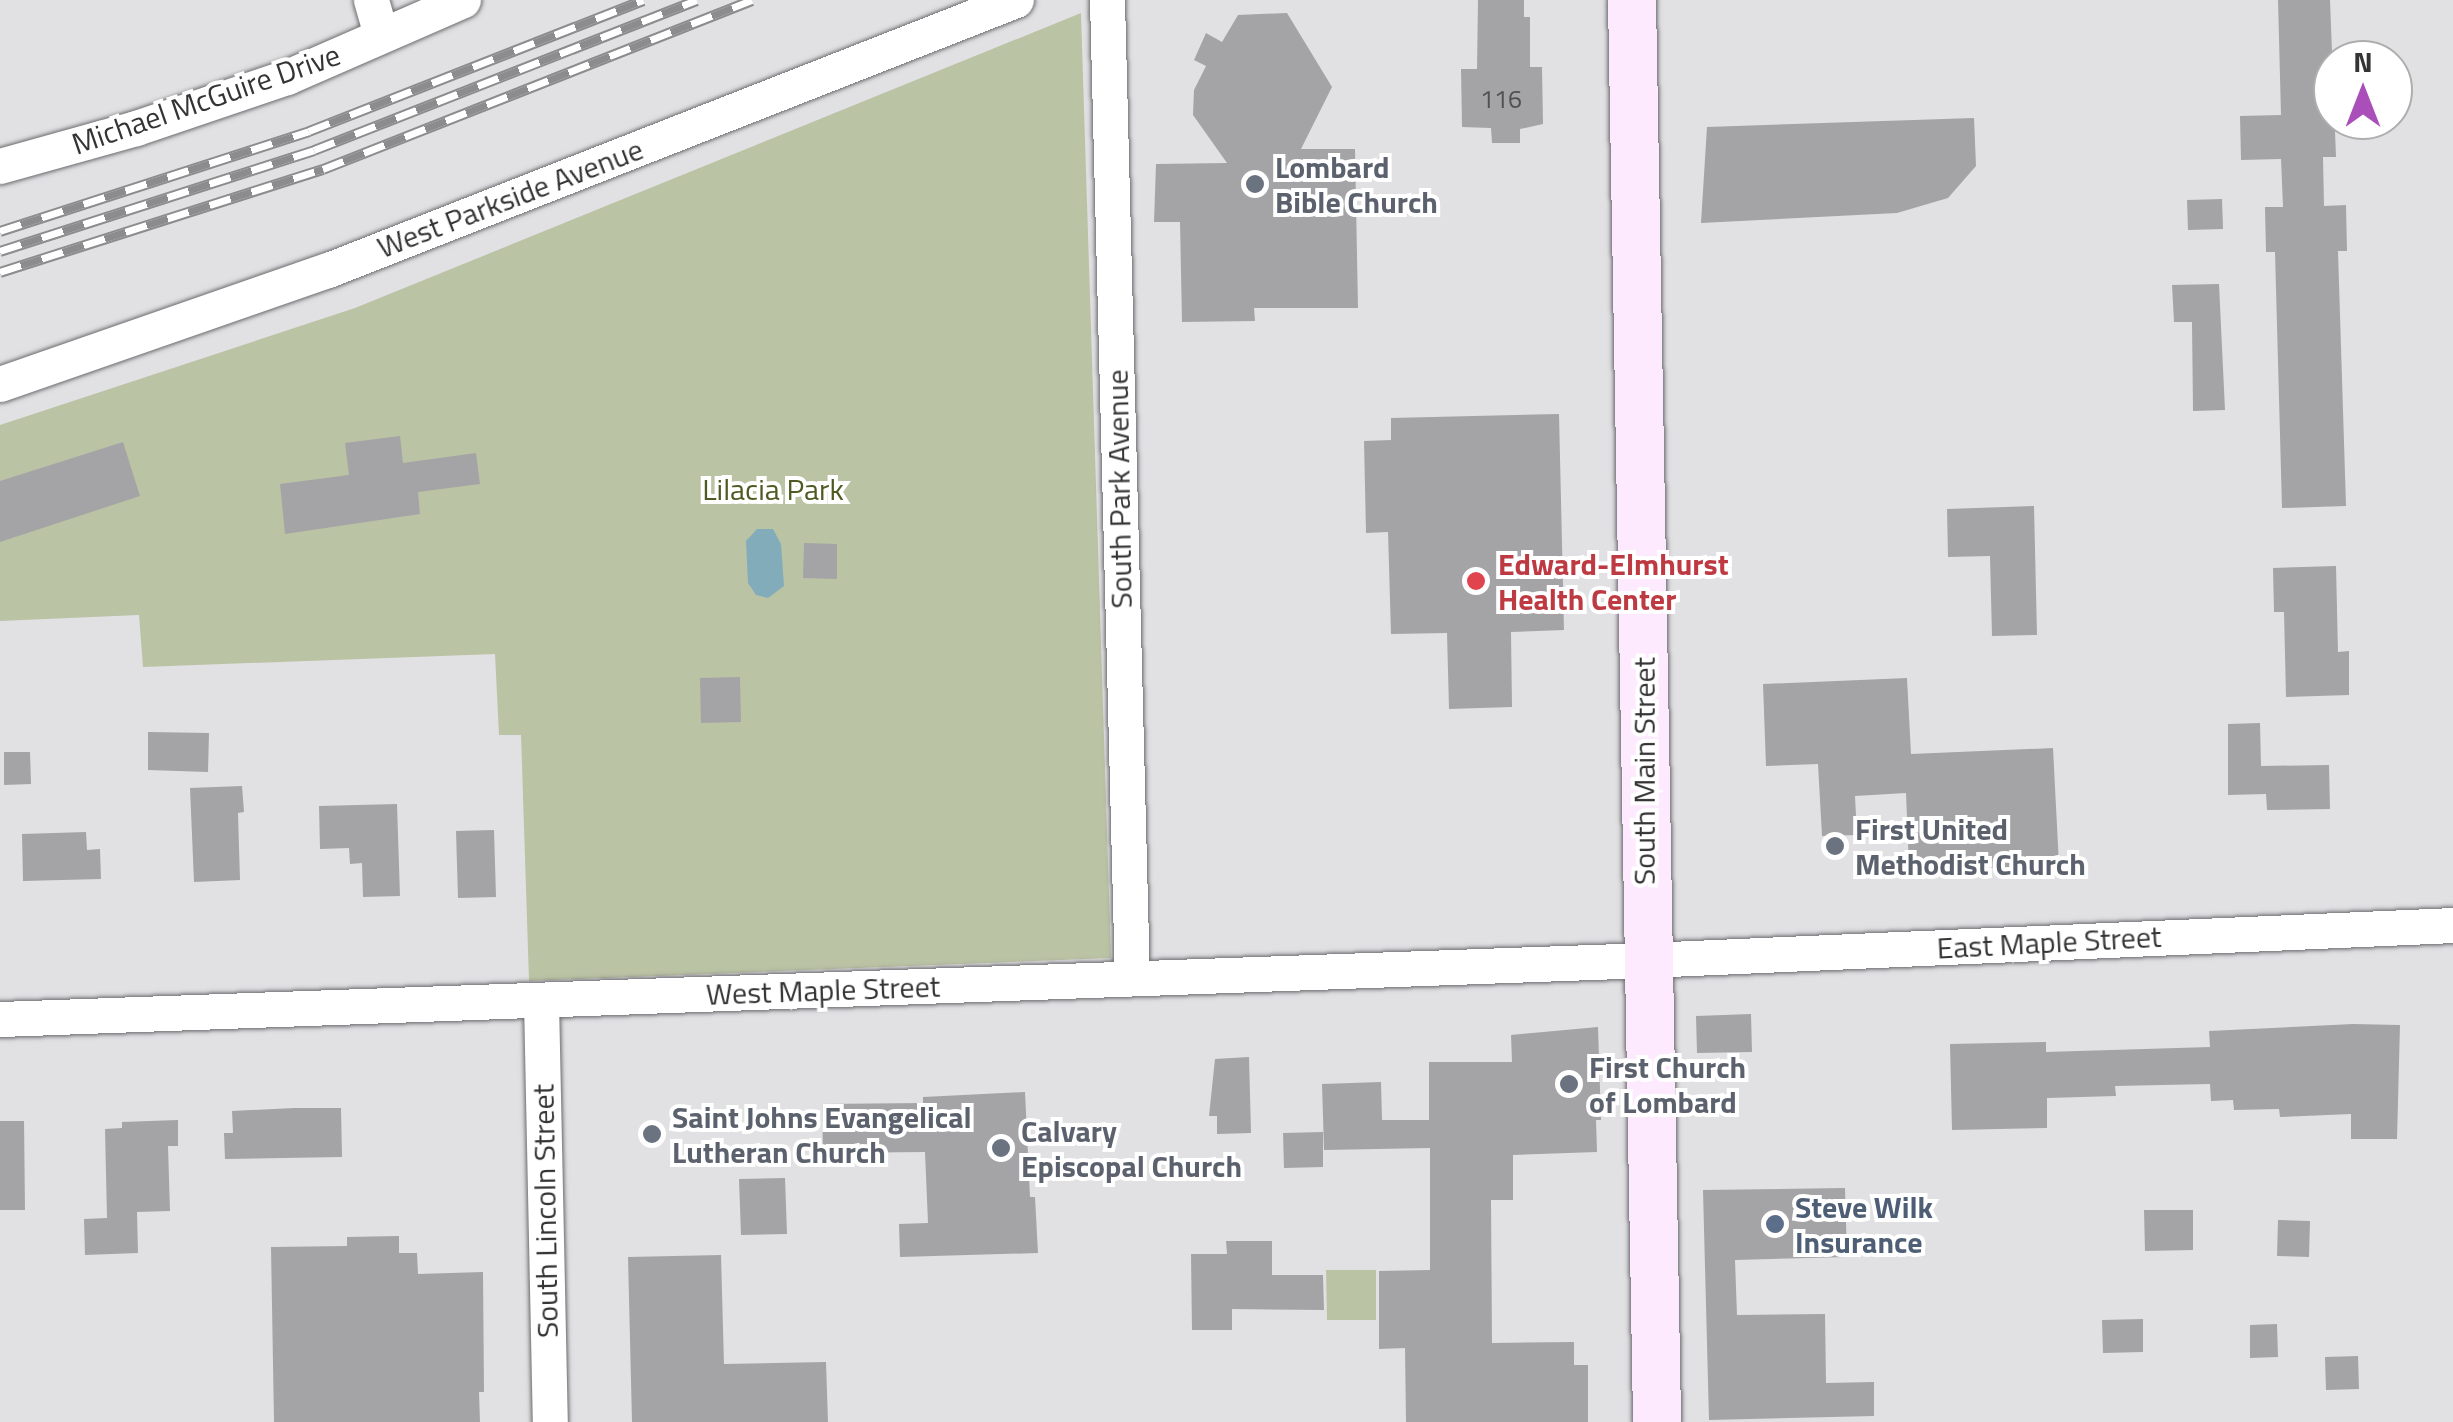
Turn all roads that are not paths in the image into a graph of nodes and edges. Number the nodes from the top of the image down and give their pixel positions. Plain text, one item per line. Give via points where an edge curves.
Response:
1 (371, 0) edge
2 (464, 0) edge
3 (1016, 0) edge
4 (1107, 0) edge
5 (1632, 0) edge
6 (381, 34) junction
7 (0, 166) edge
8 (0, 384) edge
9 (2453, 925) edge
10 (1646, 960) junction
11 (1132, 978) junction
12 (541, 1000) junction
13 (0, 1019) edge
14 (550, 1422) edge
15 (1657, 1422) edge

1 - 6 street
2 - 6 street, Michael McGuire Drive
3 - 8 street, West Parkside Avenue via 310,277
4 - 11 street, South Park Avenue
5 - 10 main road, South Main Street
6 - 7 street, Michael McGuire Drive via 287,77
9 - 10 street, East Maple Street
10 - 11 street, West Maple Street
10 - 15 main road, South Main Street
11 - 12 street, West Maple Street
12 - 13 street, West Maple Street
12 - 14 street, South Lincoln Street

